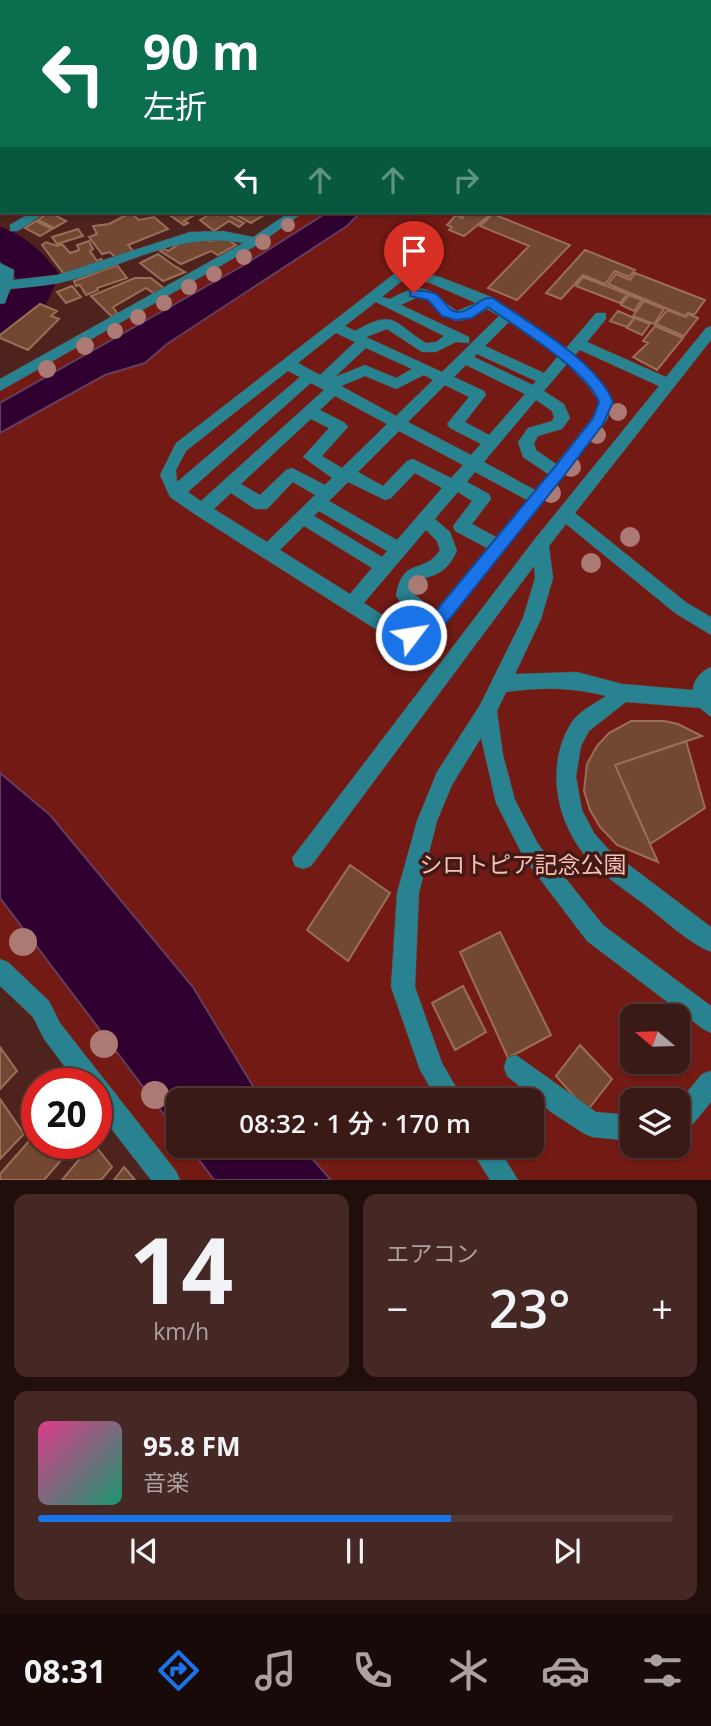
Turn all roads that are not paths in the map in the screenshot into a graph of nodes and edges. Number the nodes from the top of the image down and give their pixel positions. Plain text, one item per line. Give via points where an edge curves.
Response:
1 (37, 214) edge
2 (295, 214) edge
3 (14, 228) dead end
4 (256, 242) junction
5 (0, 267) edge
6 (6, 285) junction
7 (374, 297) junction
8 (0, 300) edge
9 (489, 301) junction
10 (390, 305) junction
11 (509, 314) junction
12 (601, 316) dead end
13 (336, 328) junction
14 (711, 331) edge
15 (455, 335) junction
16 (360, 339) junction
17 (579, 344) junction
18 (472, 351) junction
19 (567, 358) junction
20 (289, 365) junction
21 (424, 369) junction
22 (444, 378) junction
23 (323, 384) junction
24 (668, 384) junction
25 (0, 386) edge
26 (541, 387) junction
27 (310, 411) junction
28 (398, 423) junction
29 (492, 443) junction
30 (474, 464) junction
31 (558, 473) junction
32 (346, 475) junction
33 (230, 485) junction
34 (455, 485) junction
35 (176, 493) junction
36 (322, 498) junction
37 (537, 498) junction
38 (202, 510) junction
39 (565, 513) junction
40 (303, 517) junction
41 (425, 520) junction
42 (540, 545) junction
43 (498, 546) junction
44 (399, 550) junction
45 (268, 551) junction
46 (385, 566) junction
47 (351, 605) junction
48 (437, 622) junction
49 (711, 627) edge
50 (711, 675) edge
51 (501, 684) junction
52 (622, 693) junction
53 (708, 704) edge
54 (487, 710) junction
55 (303, 858) dead end
56 (711, 942) edge
57 (0, 970) edge
58 (711, 1021) edge
59 (516, 1067) dead end
60 (80, 1068) edge
61 (711, 1083) edge
62 (444, 1088) edge
63 (690, 1109) edge
64 (112, 1110) edge
65 (620, 1127) edge
66 (490, 1158) edge
67 (167, 1180) edge
68 (505, 1180) edge

1 - 3 street
2 - 4 street
4 - 6 street via 223,235 190,236 58,279
4 - 25 street
5 - 6 street via 9,273
6 - 8 street
7 - 9 street via 399,277 413,274 431,276
7 - 10 street
7 - 13 street
9 - 10 street via 468,315 456,316 423,293
9 - 11 street
10 - 15 street
11 - 18 street
11 - 19 street
12 - 17 street
13 - 16 street
13 - 20 street
14 - 24 street
15 - 16 street via 425,348 389,324 379,325
15 - 18 street
16 - 21 street
16 - 23 street
17 - 19 street
17 - 24 street
18 - 22 street
18 - 26 street
19 - 26 street
19 - 31 street via 606,402
20 - 23 street
20 - 35 street via 181,447 167,469 168,483
21 - 22 street
21 - 23 street via 397,384 365,370
22 - 28 street
22 - 29 street via 479,395 455,424
23 - 27 street
23 - 28 street
23 - 35 street
24 - 39 street
26 - 29 street
26 - 31 street via 562,418 557,425 533,432 526,442 529,453
27 - 32 street via 340,427 311,457
27 - 33 street
28 - 30 street
28 - 32 street
29 - 30 street
30 - 34 street
30 - 37 street
31 - 37 street
32 - 34 street via 385,494 413,465
32 - 36 street
33 - 36 street via 261,504 292,474
33 - 38 street
34 - 41 street
34 - 43 street via 483,499 461,526
35 - 38 street
36 - 40 street
36 - 44 street
37 - 43 street
38 - 45 street
39 - 42 street
39 - 49 street
40 - 45 street
40 - 46 street
41 - 44 street
41 - 48 street via 444,537 449,549 439,565 413,573 405,596
42 - 51 street via 544,578 532,619
42 - 55 street
43 - 48 street
44 - 46 street
45 - 47 street
46 - 47 street
47 - 48 street via 394,631 411,635 425,632
50 - 53 street via 702,687
51 - 52 street via 572,678
51 - 54 street
52 - 53 street
52 - 56 street via 580,728 568,750 565,788 578,824 596,852
54 - 58 street via 506,803 531,851 595,933
54 - 62 street via 444,779 427,821 408,893 403,987 432,1070
57 - 60 street via 41,1009
59 - 65 street via 592,1124
61 - 63 street
64 - 67 street
66 - 68 street

